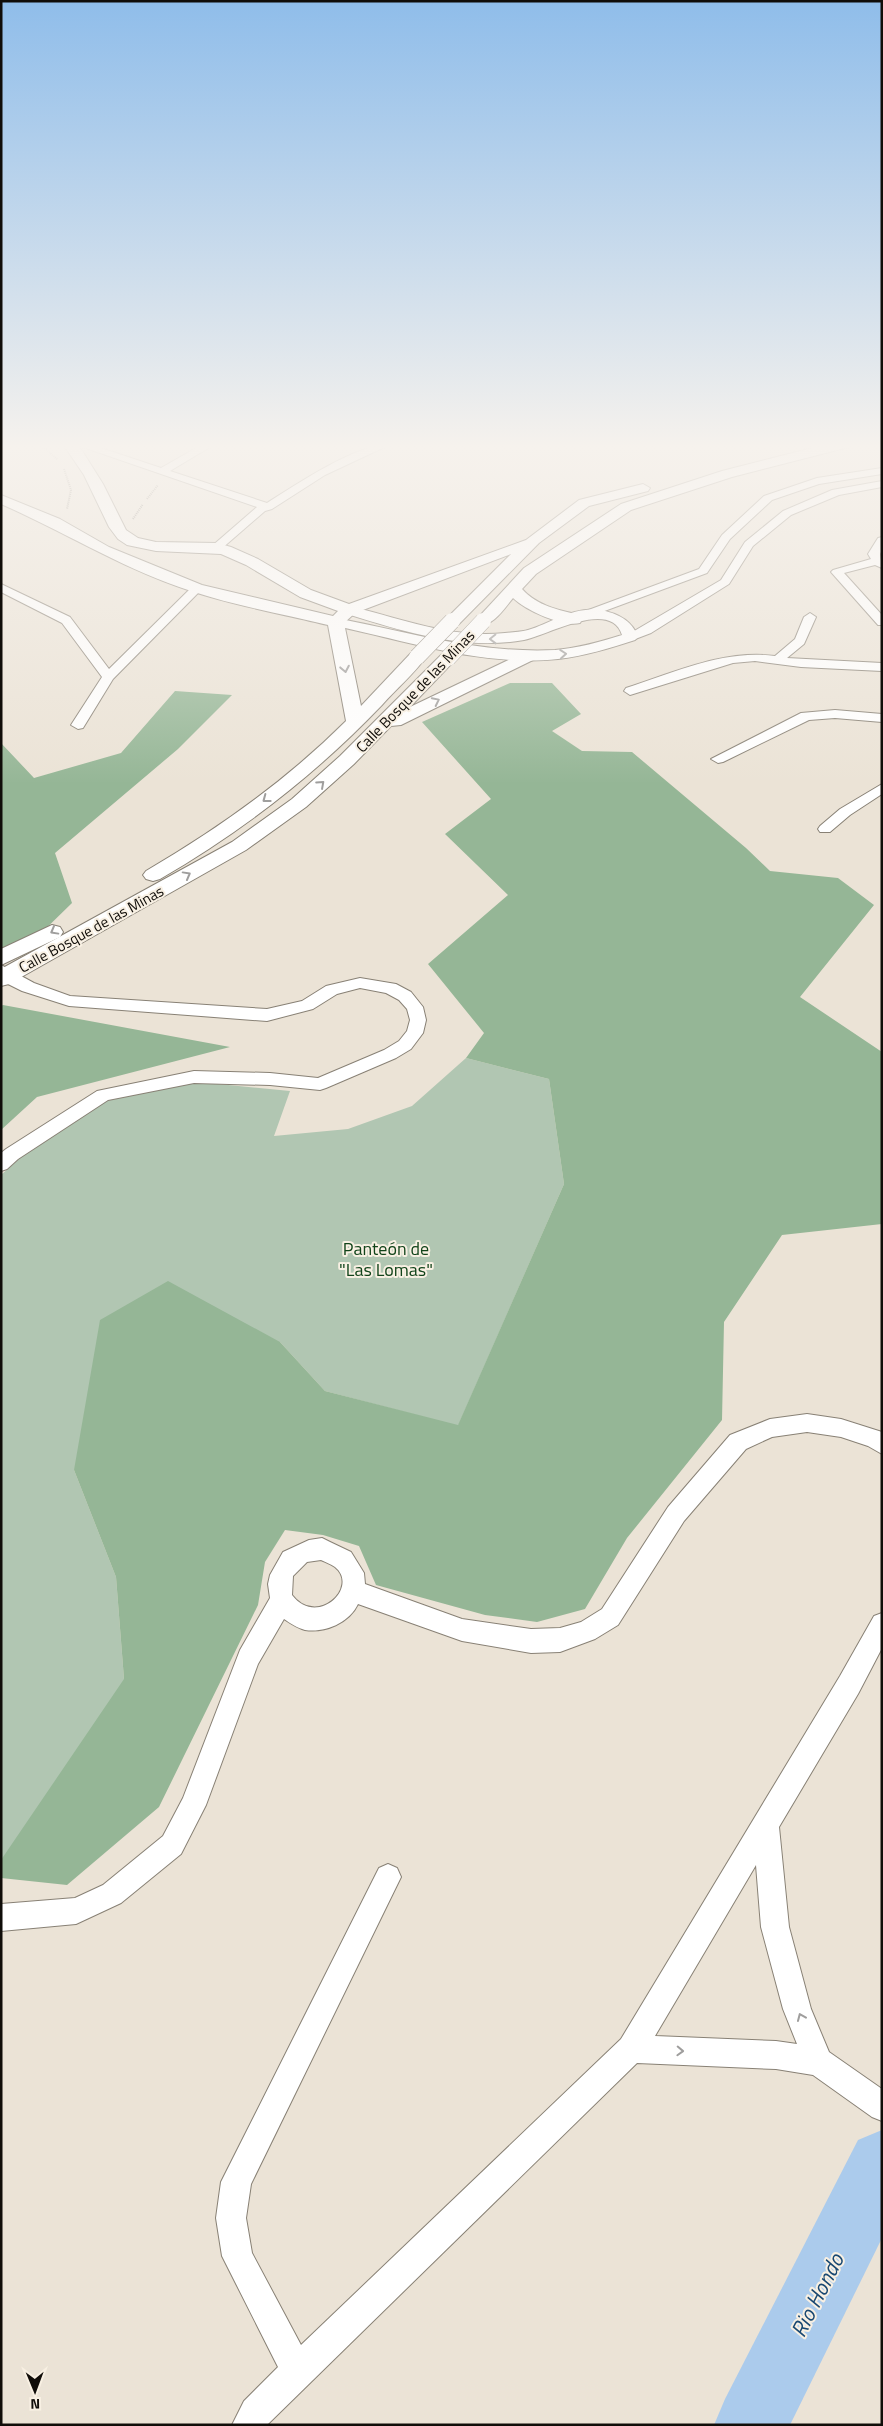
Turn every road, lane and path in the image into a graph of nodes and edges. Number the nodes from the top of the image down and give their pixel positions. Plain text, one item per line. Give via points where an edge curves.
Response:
1 (122, 557) edge
2 (142, 557) edge
3 (238, 557) edge
4 (489, 557) edge
5 (517, 557) edge
6 (551, 557) edge
7 (712, 557) edge
8 (741, 557) edge
9 (137, 563) junction
10 (879, 563) edge
11 (285, 583) junction
12 (1, 587) edge
13 (197, 588) junction
14 (514, 588) junction
15 (248, 600) junction
16 (349, 610) junction
17 (581, 617) junction
18 (810, 617) dead end
19 (336, 622) junction
20 (882, 622) edge
21 (630, 637) junction
22 (526, 656) junction
23 (777, 660) junction
24 (882, 668) edge
25 (108, 677) junction
26 (630, 691) dead end
27 (882, 718) edge
28 (355, 721) junction
29 (78, 725) dead end
30 (376, 730) junction
31 (718, 758) dead end
32 (882, 788) edge
33 (825, 829) dead end
34 (3, 971) edge
35 (1, 1164) edge
36 (882, 1445) edge
37 (353, 1591) junction
38 (282, 1600) junction
39 (882, 1624) edge
40 (766, 1827) junction
41 (388, 1877) dead end
42 (1, 1918) edge
43 (631, 2050) junction
44 (819, 2062) junction
45 (882, 2107) edge
46 (298, 2371) junction
47 (248, 2425) edge

1 - 9 main road
2 - 9 main road
3 - 11 main road
4 - 16 main road
5 - 28 main road, Calle Bosque de las Minas, bridge
6 - 14 main road, Calle Bosque de las Minas via 530,571
7 - 17 street via 703,571
8 - 21 street via 725,582
9 - 13 main road
10 - 20 street via 837,572
11 - 15 main road via 273,596
11 - 16 main road via 321,602
12 - 25 street via 66,620
13 - 15 main road
13 - 25 street
14 - 17 main road via 519,596 541,610
14 - 30 main road, Calle Bosque de las Minas, bridge
15 - 19 main road
17 -> 16 street via 527,635 496,640 462,638
16 - 19 main road
17 - 21 street via 614,619 629,630
18 - 23 street via 800,641
19 - 22 street via 464,650
19 -> 28 main road
22 -> 21 street via 581,652
30 -> 22 main road
23 - 24 street
23 - 26 street via 755,657 732,659
25 - 29 street
27 - 31 street via 835,714 806,716
28 -> 34 main road, Calle Bosque de las Minas via 306,768 238,821
34 -> 30 main road, Calle Bosque de las Minas via 239,846 299,803
32 - 33 street
34 - 35 street via 28,987 69,1001 267,1015 307,1005 332,990 360,983 390,988 405,996 415,1007 418,1020 415,1033 405,1045 320,1084 270,1078 194,1077 103,1095
36 - 37 street via 875,1439 841,1428 807,1423 770,1428 738,1442 676,1514 610,1617 587,1631 560,1640 531,1642 462,1630
37 - 38 street via 343,1608 325,1619 304,1618 295,1614
37 - 38 street via 354,1576 348,1563 336,1553 322,1549 306,1551 292,1559 282,1571 279,1586
38 - 42 street via 248,1658 193,1805 172,1845 112,1894 76,1911
39 - 40 street
40 - 43 street
44 -> 40 street via 797,2009 775,1927
41 - 46 street via 236,2182 231,2218 237,2256
43 -> 44 street via 776,2056
43 - 46 street
44 - 45 street
46 - 47 street

